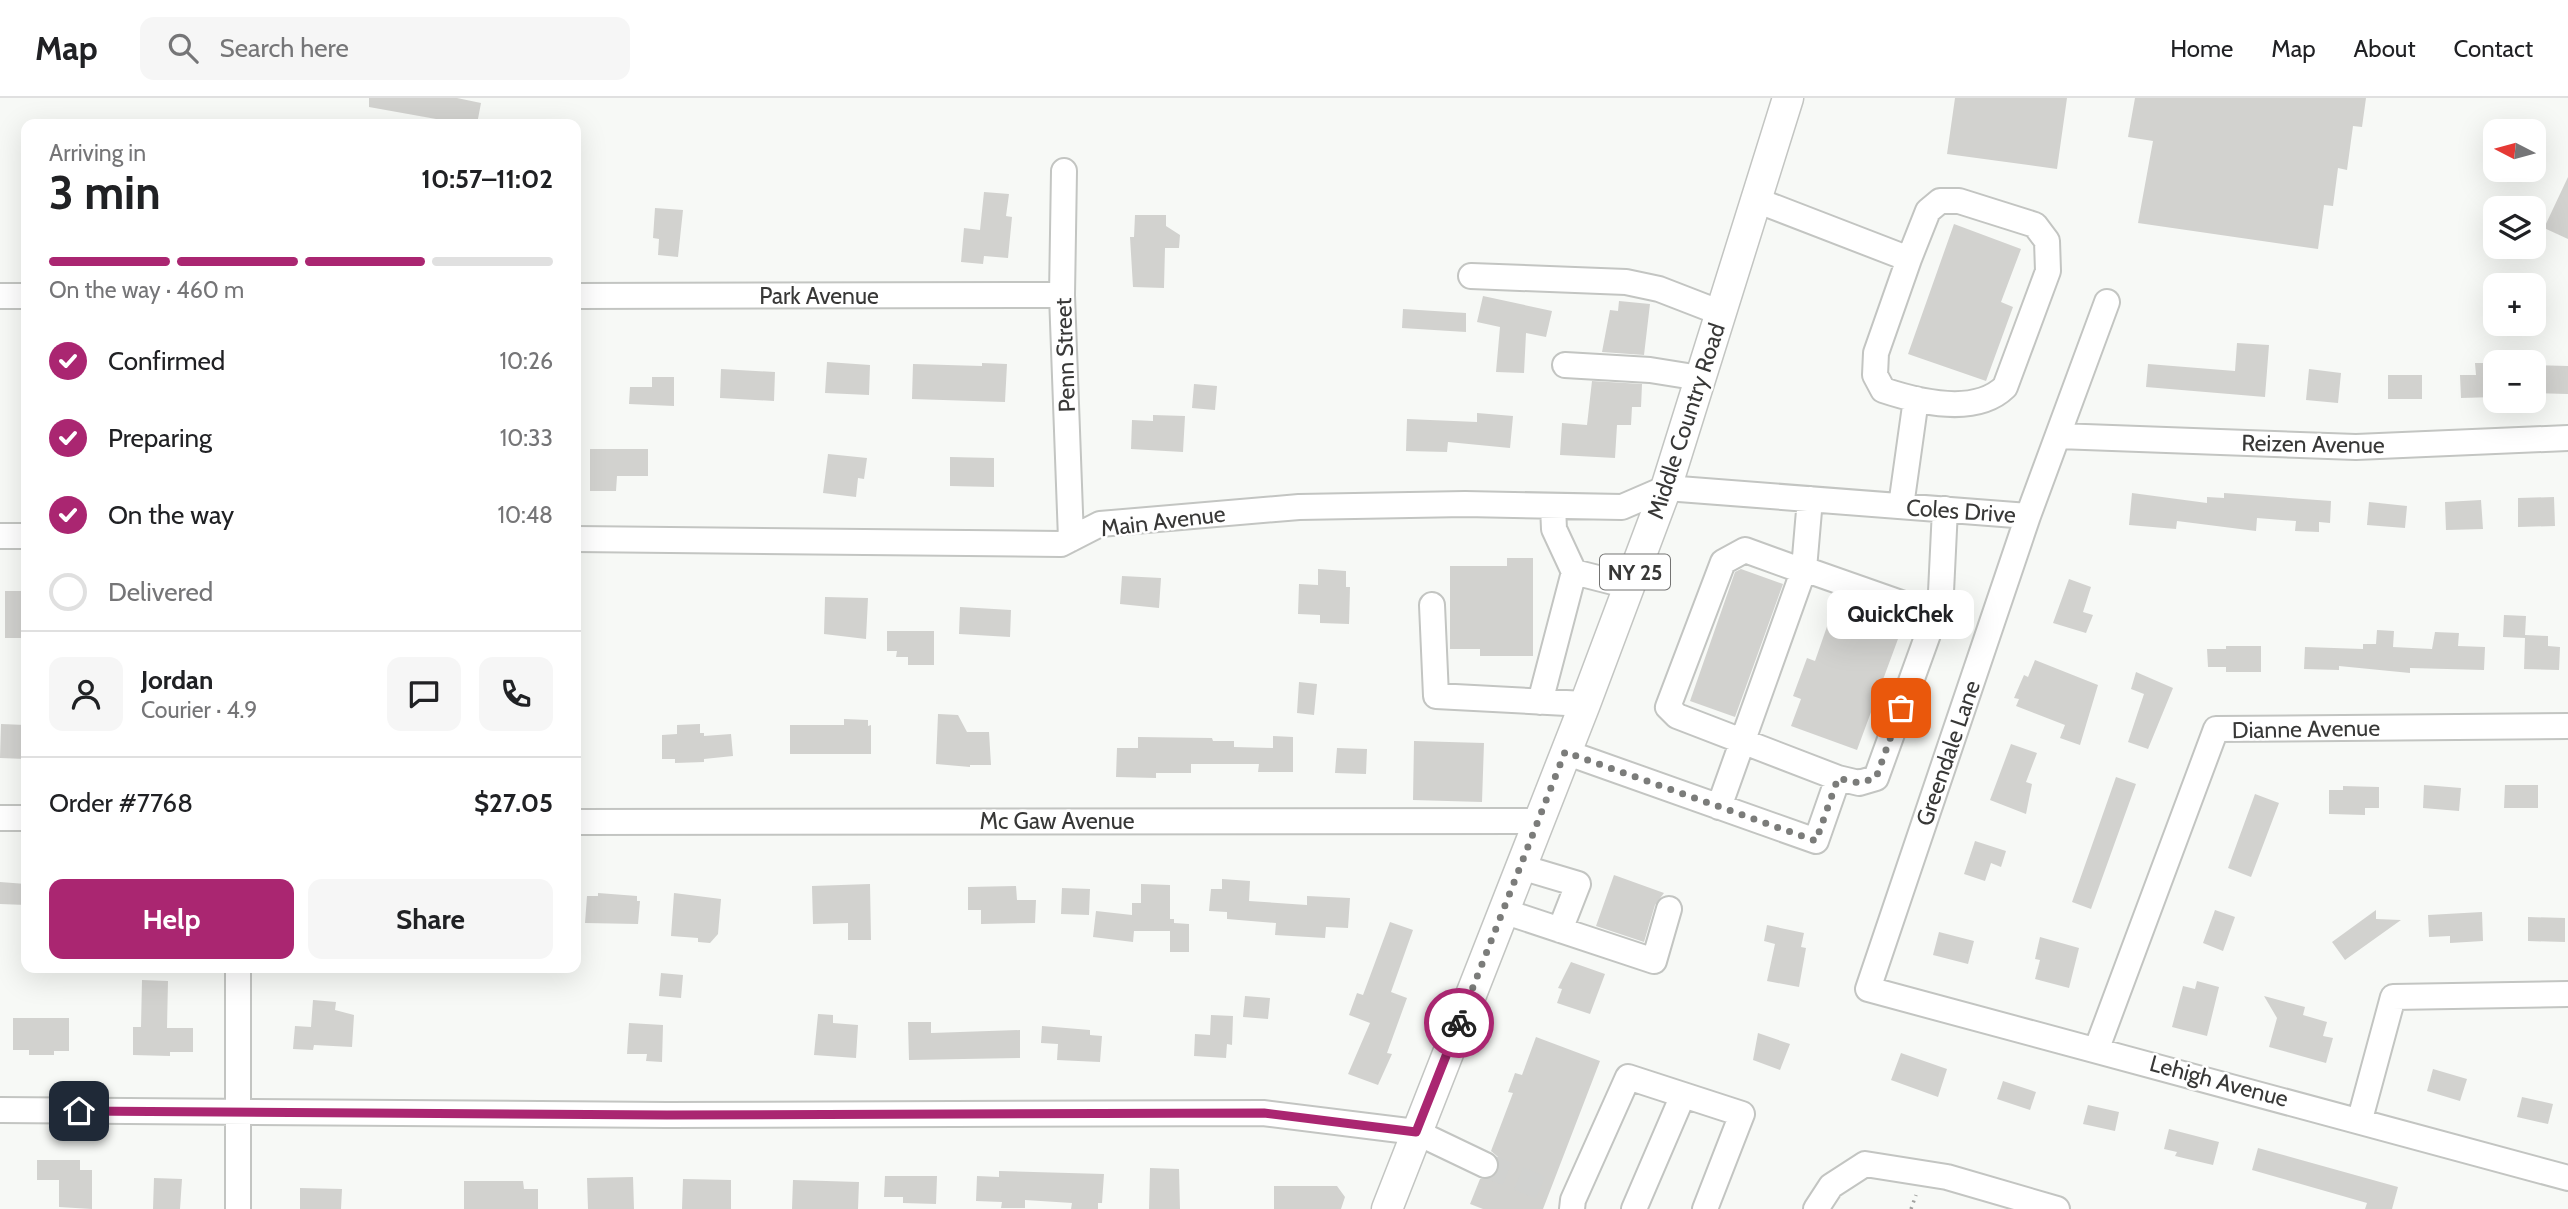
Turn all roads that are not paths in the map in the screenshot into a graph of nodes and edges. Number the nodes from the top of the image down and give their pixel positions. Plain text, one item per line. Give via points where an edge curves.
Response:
1 (1788, 98) edge
2 (1064, 171) dead end
3 (1756, 200) junction
4 (1909, 259) junction
5 (1471, 276) dead end
6 (1062, 295) junction
7 (0, 296) edge
8 (21, 296) edge
9 (581, 296) edge
10 (2107, 302) dead end
11 (1721, 313) junction
12 (1565, 365) dead end
13 (1700, 378) junction
14 (1916, 399) junction
15 (2058, 436) junction
16 (2568, 438) edge
17 (1666, 488) junction
18 (1810, 499) junction
19 (1553, 506) junction
20 (1901, 506) junction
21 (1945, 509) junction
22 (2028, 516) junction
23 (0, 536) edge
24 (21, 536) edge
25 (581, 538) edge
26 (1070, 539) junction
27 (1804, 570) junction
28 (1574, 572) junction
29 (1629, 586) junction
30 (1432, 606) dead end
31 (1935, 615) junction
32 (1540, 702) junction
33 (1585, 704) junction
34 (2568, 726) edge
35 (1742, 742) junction
36 (1565, 752) junction
37 (1838, 778) junction
38 (1718, 807) junction
39 (0, 818) edge
40 (21, 818) edge
41 (1539, 821) junction
42 (581, 822) edge
43 (1521, 867) junction
44 (1669, 909) dead end
45 (1503, 911) junction
46 (1560, 930) junction
47 (238, 973) edge
48 (1868, 989) joint
49 (2568, 994) edge
50 (2097, 1048) junction
51 (1683, 1095) junction
52 (0, 1110) edge
53 (238, 1113) junction
54 (2360, 1119) junction
55 (1416, 1132) junction
56 (1485, 1165) tunnel mouth
57 (2568, 1178) edge
58 (1565, 1200) edge
59 (238, 1209) edge
60 (1387, 1209) edge
61 (1634, 1209) edge
62 (1705, 1209) edge
63 (1816, 1209) edge
64 (2056, 1209) edge

1 - 3 main road, Middle Country Road / NY 25
2 - 6 street, Penn Street
3 - 4 street
3 - 11 main road, Middle Country Road / NY 25
4 - 14 street via 1876,353 1875,375 1883,390
4 - 14 street via 1928,211 1940,201 1959,201 2035,225 2047,241 2048,271 2005,387 1994,397 1973,404
5 - 11 street via 1626,282 1660,289
6 - 9 street, Park Avenue
6 - 26 street, Penn Street
7 - 8 street
10 - 15 street, Coles Drive
11 - 13 main road, Middle Country Road / NY 25
12 - 13 street
13 - 17 main road, Middle Country Road / NY 25
14 - 20 street
15 - 16 street, Reizen Avenue via 2356,447
15 - 22 street, Coles Drive
17 - 18 street, Coles Drive
17 - 19 street, Main Avenue via 1622,507
17 - 29 main road, Middle Country Road / NY 25
18 - 20 street, Coles Drive
18 - 27 street
19 - 26 street, Main Avenue via 1299,507 1100,524
19 - 28 street via 1554,529
20 - 21 street, Coles Drive
21 - 22 street, Coles Drive
21 - 31 street via 1941,592
22 - 48 street, Greendale Lane
23 - 24 street
25 - 26 street, Main Avenue via 1062,544
27 - 31 street
27 - 35 street
27 - 35 street via 1745,550 1723,562 1668,708 1677,716
28 - 29 street
28 - 32 street
29 - 33 main road, Middle Country Road / NY 25
30 - 32 street via 1436,696
31 - 37 street via 1876,778 1859,783
32 - 33 street
33 - 36 main road, Middle Country Road / NY 25
34 - 50 street, Dianne Avenue via 2216,729
35 - 37 street
35 - 38 street
36 - 38 street
36 - 41 main road, Middle Country Road / NY 25
37 - 38 street via 1816,841
39 - 40 street
41 - 42 street, Mc Gaw Avenue
41 - 43 main road, Middle Country Road / NY 25
43 - 45 main road, Middle Country Road / NY 25
43 - 46 street via 1578,884
44 - 46 street via 1654,961
45 - 46 street
45 - 55 main road, Middle Country Road / NY 25
47 - 53 street
48 - 50 street, Lehigh Avenue
49 - 54 street via 2393,997
50 - 54 street, Lehigh Avenue
51 - 58 street via 1628,1077
51 - 61 street
51 - 62 street via 1742,1114
52 - 53 street
53 - 55 street via 1264,1113
53 - 59 street
54 - 57 street, Lehigh Avenue
55 - 56 street
55 - 60 main road, Middle Country Road / NY 25
63 - 64 street via 1830,1186 1865,1164 1947,1177

